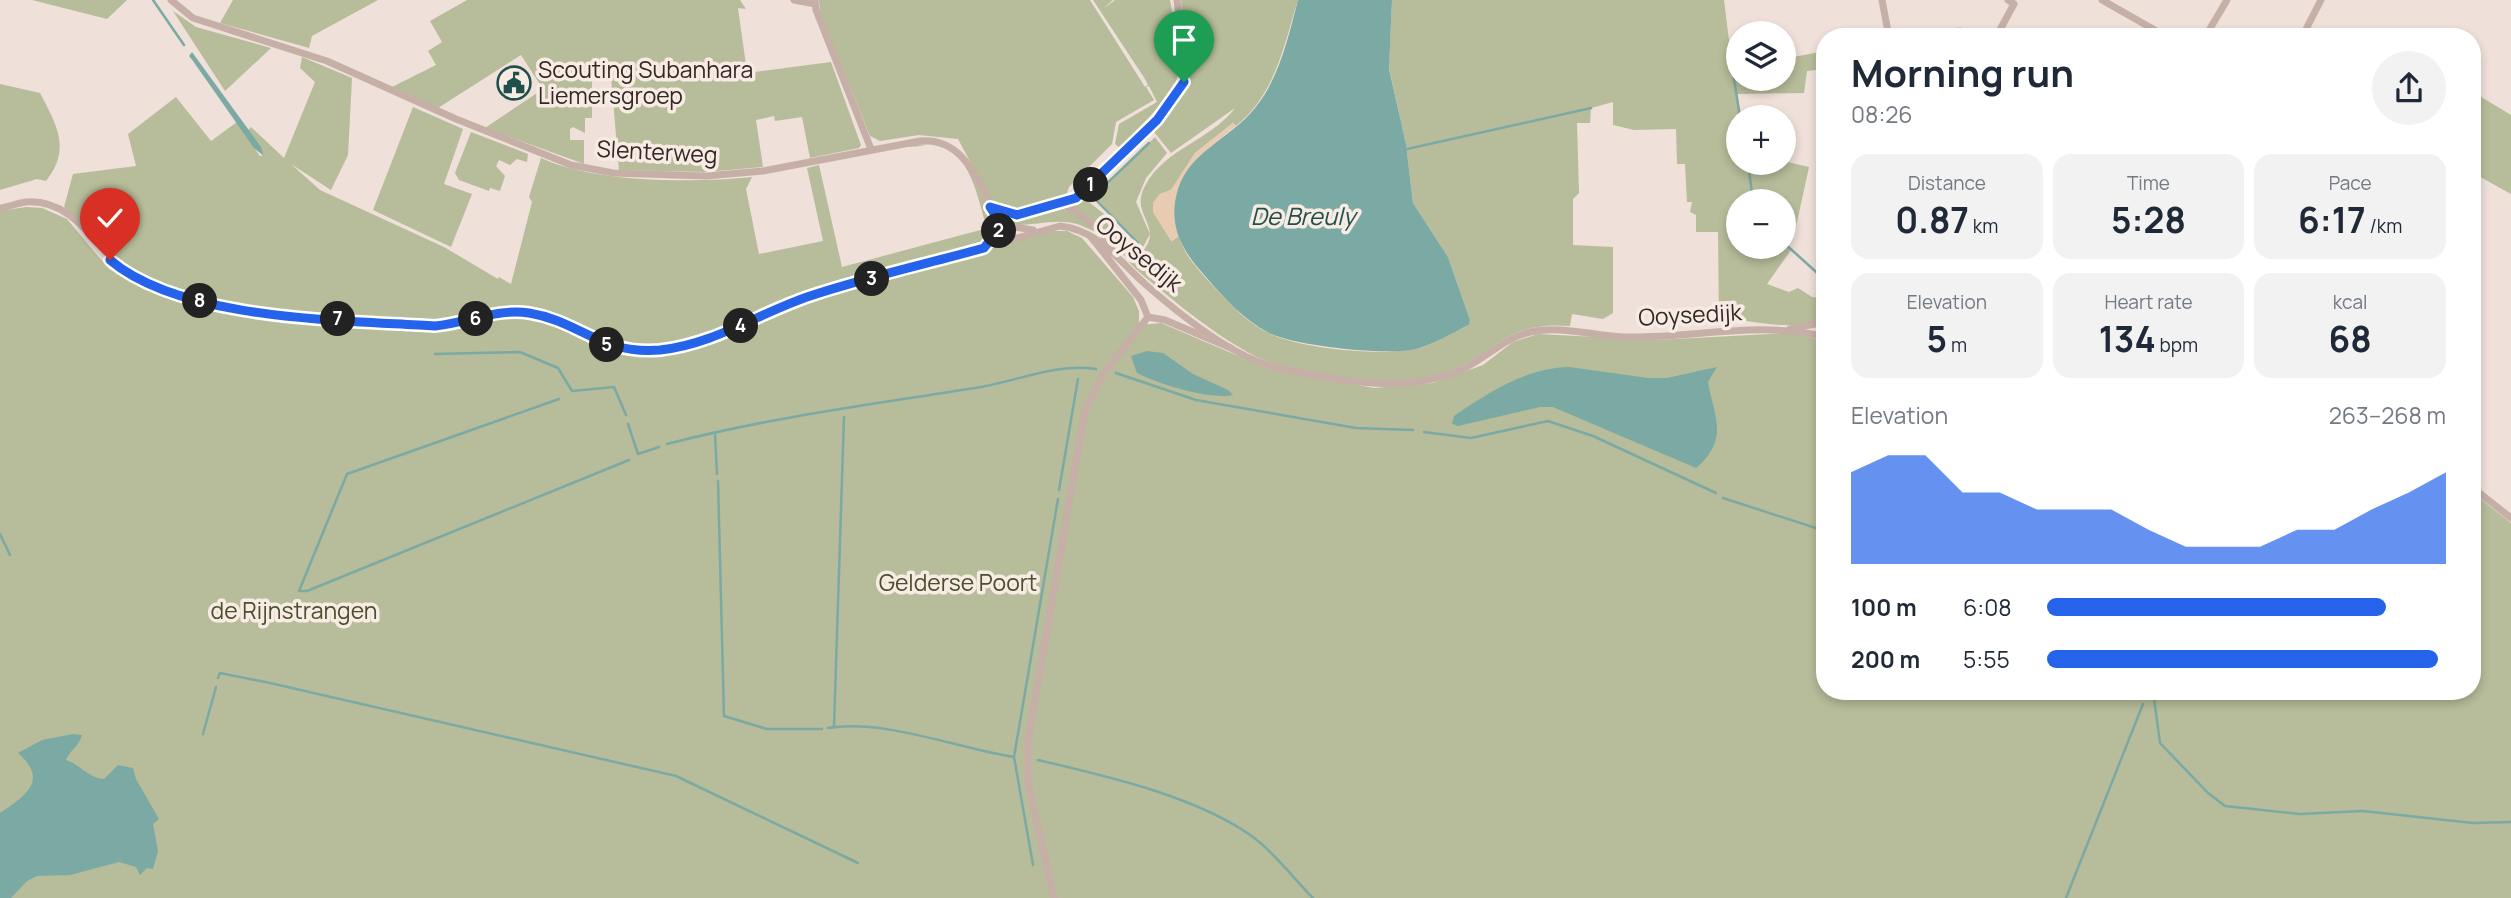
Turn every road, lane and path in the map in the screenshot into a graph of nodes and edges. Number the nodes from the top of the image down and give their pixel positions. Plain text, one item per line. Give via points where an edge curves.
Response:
1 (171, 0) edge
2 (794, 0) edge
3 (1177, 0) edge
4 (1882, 0) edge
5 (2102, 0) edge
6 (2321, 0) edge
7 (2013, 1) edge
8 (815, 2) edge
9 (2225, 3) edge
10 (1887, 28) edge
11 (2000, 28) edge
12 (2151, 28) edge
13 (2210, 28) edge
14 (2307, 28) edge
15 (871, 149) junction
16 (1064, 203) junction
17 (990, 207) junction
18 (0, 208) edge
19 (1002, 225) junction
20 (1037, 230) junction
21 (1091, 236) junction
22 (984, 248) junction
23 (1114, 253) junction
24 (1148, 317) junction
25 (1816, 324) edge
26 (1790, 329) junction
27 (1816, 335) edge
28 (1235, 349) junction
29 (2481, 495) edge
30 (2511, 519) edge
31 (1054, 898) edge

1 - 15 street, Slenterweg via 193,18 327,61 571,165 613,173 706,176 763,171
2 - 8 street
3 - 16 street via 1184,82 1150,127 1083,192
4 - 10 street
5 - 12 street
6 - 14 street
7 - 11 street
8 - 15 street
9 - 13 street
15 - 17 street, Slenterweg via 930,140 948,144 964,157
16 - 17 street via 1017,215
16 - 23 street via 1098,228
17 - 19 street, Slenterweg
18 - 22 street, Ooysedijk via 26,202 58,207 124,272 189,299 265,312 435,326 512,311 532,313 606,345 642,350 720,336 809,296
19 - 20 street
19 - 22 street
20 - 21 street, Ooysedijk via 1070,227
20 - 22 street, Ooysedijk
21 - 23 street, Ooysedijk
21 - 24 street via 1141,300
23 - 28 street, Ooysedijk via 1163,300
24 - 28 street
24 - 31 street via 1104,373 1085,410 1028,740 1028,783
25 - 26 street
26 - 27 street, Ooysedijk
26 - 28 street, Ooysedijk via 1657,337 1532,331 1506,341 1463,369 1403,385 1274,367
29 - 30 street

